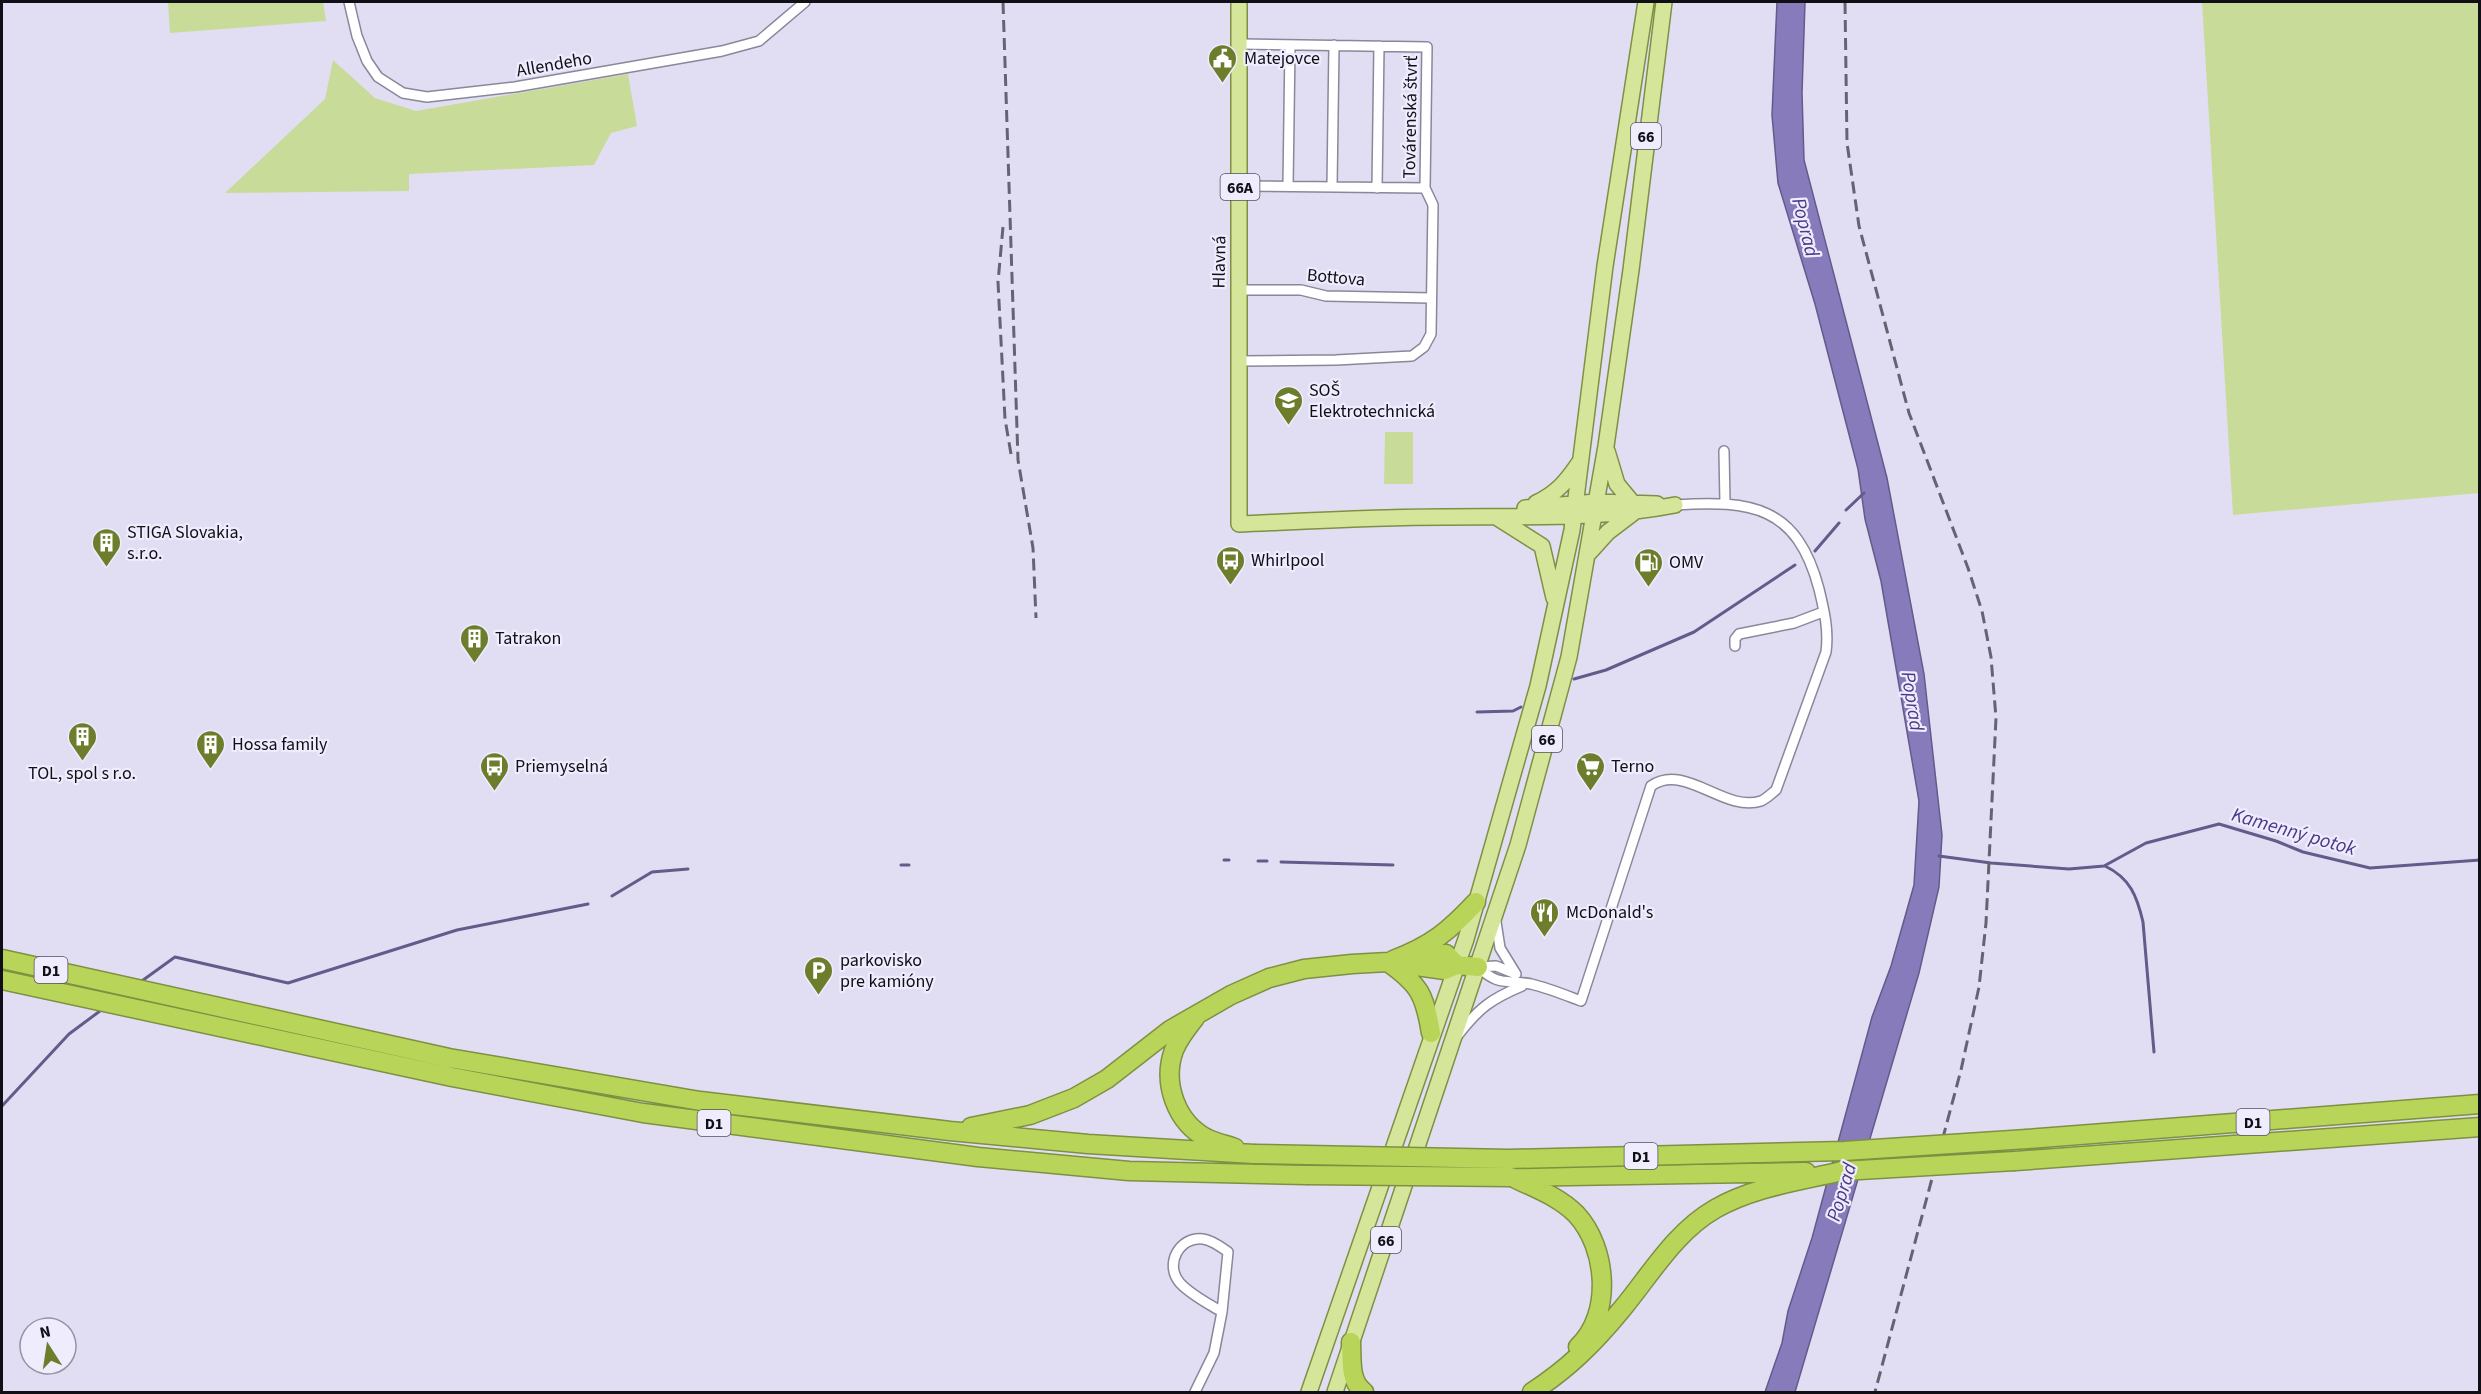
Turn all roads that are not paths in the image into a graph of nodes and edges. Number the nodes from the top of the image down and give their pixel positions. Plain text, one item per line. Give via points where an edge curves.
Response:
1 (349, 2) edge
2 (805, 2) edge
3 (1239, 2) edge
4 (1646, 2) edge
5 (1664, 2) edge
6 (1241, 44) junction
7 (1290, 45) junction
8 (1334, 45) junction
9 (1379, 46) junction
10 (1240, 186) junction
11 (1288, 186) junction
12 (1332, 187) junction
13 (1377, 188) junction
14 (1425, 188) junction
15 (1238, 290) junction
16 (1431, 298) junction
17 (1238, 361) junction
18 (1606, 446) junction
19 (1724, 451) dead end
20 (1582, 460) junction
21 (1725, 503) junction
22 (1676, 505) joint
23 (1632, 507) junction
24 (1525, 508) junction
25 (1596, 509) junction
26 (1575, 510) junction
27 (1496, 517) junction
28 (1589, 553) junction
29 (1555, 612) junction
30 (1823, 612) junction
31 (1735, 646) dead end
32 (1476, 902) junction
33 (1495, 917) junction
34 (1418, 951) junction
35 (2, 959) edge
36 (1388, 962) junction
37 (1457, 964) junction
38 (1478, 967) junction
39 (1516, 974) junction
40 (2, 980) edge
41 (1529, 984) junction
42 (1195, 1017) junction
43 (1431, 1033) junction
44 (1453, 1041) junction
45 (2480, 1104) edge
46 (2480, 1126) edge
47 (950, 1131) junction
48 (1254, 1154) junction
49 (1842, 1171) junction
50 (1511, 1177) junction
51 (1222, 1312) junction
52 (1351, 1342) junction
53 (1195, 1392) edge
54 (1309, 1392) edge
55 (1335, 1392) edge
56 (1364, 1392) edge
57 (1518, 1392) edge
58 (1532, 1392) edge

1 - 2 street, Allendeho via 366,61 378,77 404,93 427,97 505,88 722,51 759,41
3 - 6 main road, Hlavná / 66A
4 - 20 main road, 66 via 1605,266
5 - 18 main road, 66
6 - 7 street, Továrenská štvrť
6 - 10 main road, Hlavná / 66A
7 - 8 street, Továrenská štvrť
7 - 11 street
8 - 9 street, Továrenská štvrť
8 - 12 street
9 - 13 street, Továrenská štvrť
9 - 14 street, Továrenská štvrť via 1427,46
10 - 11 street, Továrenská štvrť
10 - 15 main road, Hlavná / 66A
11 - 12 street, Továrenská štvrť
12 - 13 street, Továrenská štvrť
13 - 14 street, Továrenská štvrť
14 - 16 street via 1433,205
15 - 16 street, Bottova
15 - 17 main road, Hlavná / 66A
16 - 17 street via 1428,341 1412,356
17 - 27 main road, Hlavná / 66A via 1239,524
18 - 23 main road via 1617,484
18 - 25 main road, 66
19 - 21 street
20 - 24 main road via 1551,496
20 - 26 main road, 66
21 - 22 street
21 - 30 street via 1772,515 1792,531 1814,573
22 - 23 main road
23 - 25 main road
23 - 28 main road
24 - 26 main road
24 - 27 main road
25 - 26 main road
25 - 28 main road, 66
26 - 27 main road
26 - 29 main road, 66
27 - 29 main road via 1542,546
28 - 33 main road, 66 via 1564,676
29 - 32 main road, 66 via 1538,686
30 - 31 street via 1794,624 1739,634
30 - 41 street via 1829,634 1826,652 1776,790 1761,801 1742,802 1672,778 1651,786 1581,1001
32 - 34 highway via 1446,933
32 - 37 main road, 66
33 - 38 main road, 66
33 - 39 street via 1500,948
34 - 36 highway
34 - 37 highway via 1446,954
35 - 47 highway, D1 via 449,1058 579,1082
36 - 37 highway via 1444,970
36 - 42 highway via 1304,969 1250,986
36 - 43 highway via 1421,991
37 - 38 highway
37 - 43 main road, 66
38 - 39 street via 1496,966
38 - 41 street via 1491,979 1513,985
38 - 44 main road, 66
39 - 41 street
40 - 50 highway, D1, bridge via 556,1098 708,1122 978,1157 1106,1169
41 - 44 street via 1484,1005
42 - 47 highway via 1170,1030 1107,1079 1074,1098 1030,1115
42 - 48 highway via 1171,1060 1174,1101 1186,1122 1208,1139
43 - 54 main road, 66
44 - 52 main road, 66
45 - 48 highway, D1, bridge via 1844,1151 1509,1159
46 - 49 highway, D1, bridge
47 - 48 highway, D1
49 - 50 highway, D1
49 - 58 highway via 1740,1196 1714,1210 1687,1230 1570,1366
50 - 57 highway via 1558,1198 1577,1215 1592,1237 1600,1262 1602,1291 1596,1317 1582,1343 1557,1367
51 - 51 street via 1228,1252 1204,1239 1194,1239 1174,1255 1173,1268 1179,1282
51 - 53 street via 1214,1353
52 - 55 main road, 66
52 - 56 highway via 1352,1372 1358,1388

